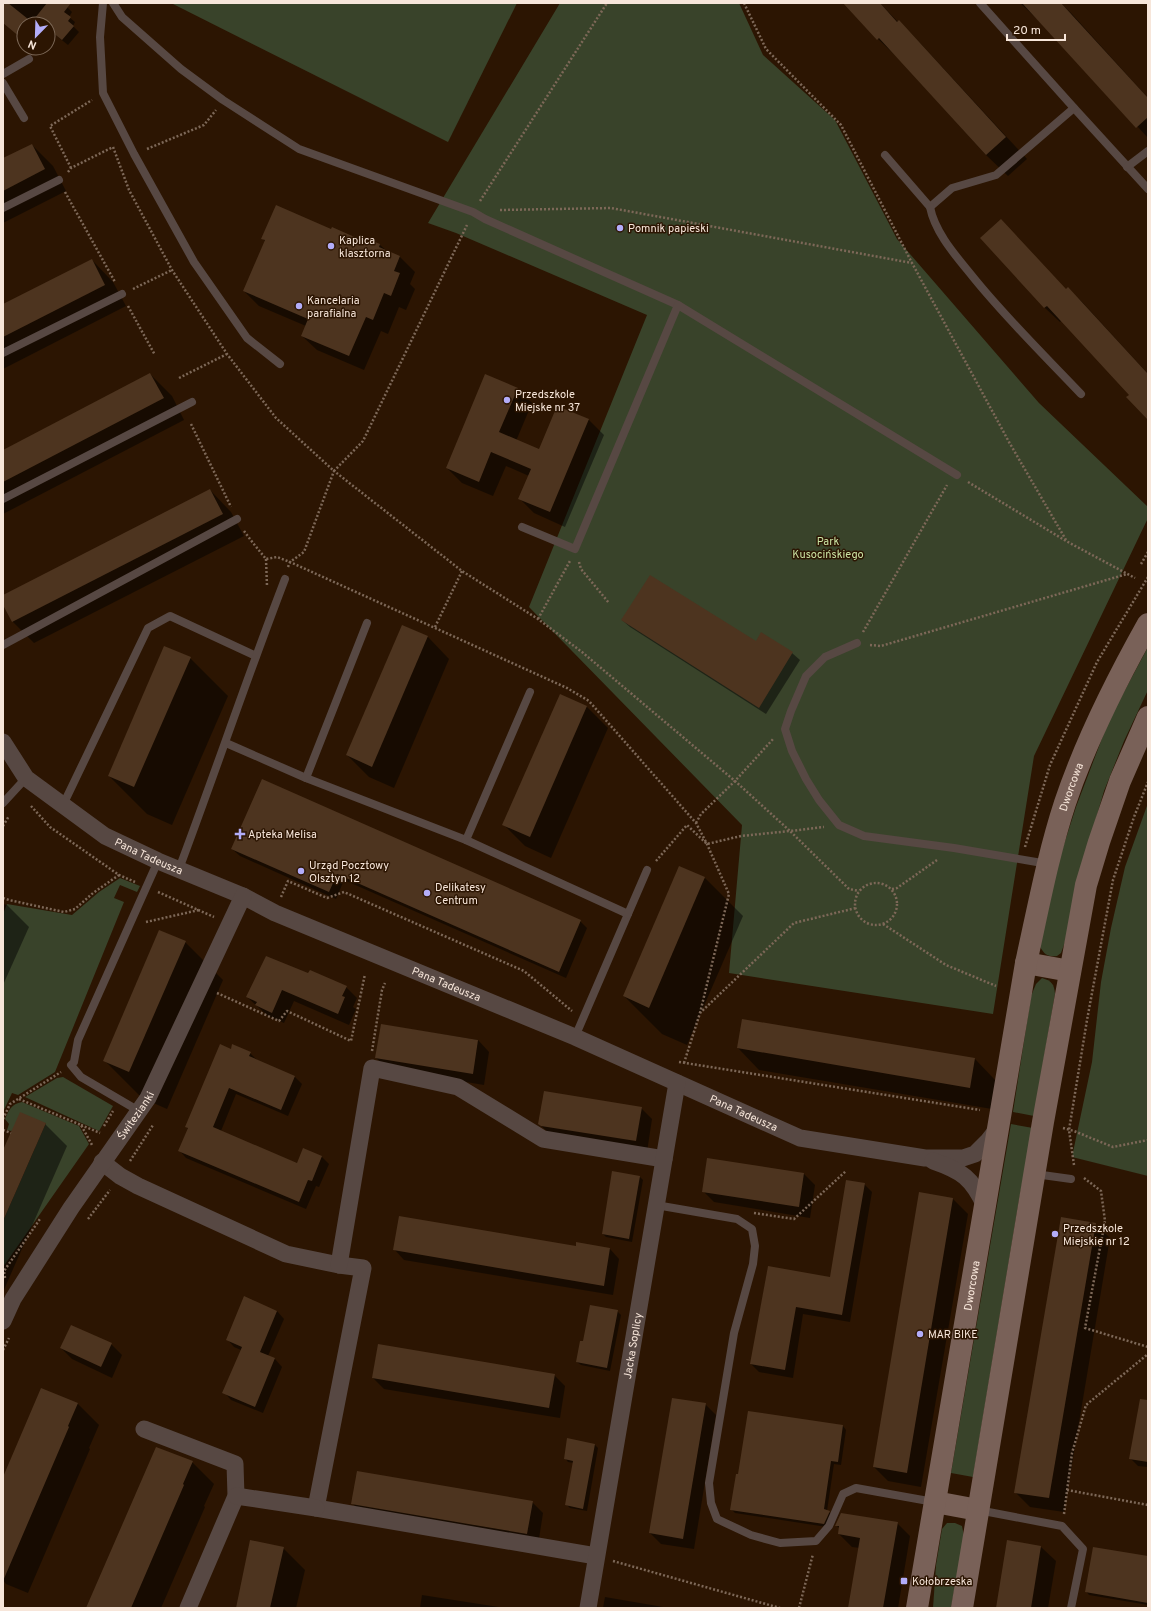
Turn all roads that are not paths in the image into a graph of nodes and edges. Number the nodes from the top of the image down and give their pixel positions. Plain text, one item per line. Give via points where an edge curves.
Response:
1 (103, 3) edge
2 (113, 3) edge
3 (980, 3) edge
4 (29, 59) dead end
5 (3, 74) edge
6 (3, 83) edge
7 (1074, 108) junction
8 (24, 118) dead end
9 (1148, 151) edge
10 (885, 154) dead end
11 (1127, 167) junction
12 (59, 180) road end
13 (1148, 189) edge
14 (930, 207) junction
15 (3, 208) edge
16 (122, 294) road end
17 (678, 305) junction
18 (3, 353) edge
19 (280, 364) dead end
20 (1080, 394) dead end
21 (192, 402) dead end
22 (957, 475) road end
23 (3, 500) edge
24 (237, 519) road end
25 (522, 527) dead end
26 (285, 579) road end
27 (367, 623) dead end
28 (1148, 624) edge
29 (857, 643) road end
30 (3, 645) edge
31 (256, 656) junction
32 (530, 692) dead end
33 (1148, 717) edge
34 (3, 742) edge
35 (226, 743) junction
36 (26, 778) junction
37 (306, 778) junction
38 (3, 803) edge
39 (63, 805) junction
40 (466, 840) junction
41 (158, 861) junction
42 (1048, 864) junction
43 (179, 869) junction
44 (648, 870) road end
45 (243, 896) junction
46 (628, 914) junction
47 (1026, 963) junction
48 (1070, 971) junction
49 (575, 1037) junction
50 (677, 1083) junction
51 (139, 1111) junction
52 (1000, 1121) junction
53 (925, 1158) junction
54 (664, 1159) junction
55 (102, 1162) junction
56 (1034, 1174) junction
57 (1073, 1175) road end
58 (656, 1205) junction
59 (985, 1206) junction
60 (338, 1265) junction
61 (3, 1321) edge
62 (144, 1429) dead end
63 (236, 1496) junction
64 (935, 1502) junction
65 (316, 1508) junction
66 (978, 1510) junction
67 (596, 1556) junction
68 (188, 1608) edge
69 (588, 1608) edge
70 (917, 1608) edge
71 (962, 1608) edge
72 (1071, 1608) edge

1 - 19 lane via 100,37 103,93 194,262 247,338
2 - 17 lane via 122,17 181,69 223,100 299,149 473,212
3 - 7 lane
4 - 5 lane
6 - 8 lane
7 - 11 lane
7 - 14 lane via 996,175 952,188
9 - 11 lane
10 - 14 lane
11 - 13 lane
12 - 15 lane
14 - 20 lane via 933,220 956,256 993,301
16 - 18 lane
17 - 22 lane
17 - 25 lane via 575,549
21 - 23 lane
24 - 30 lane
26 - 31 lane
27 - 37 lane
28 - 42 street, Dworcowa via 1102,711 1065,802
29 - 42 lane via 825,657 806,676 785,729 792,751 806,778 838,825 864,836
31 - 35 lane
31 - 39 lane via 170,616 148,628
32 - 40 lane
33 - 48 street via 1120,781 1099,842 1086,885
34 - 36 street, Pana Tadeusza
35 - 37 lane
35 - 43 lane
36 - 38 lane
36 - 39 street, Pana Tadeusza
37 - 40 lane
39 - 41 street, Pana Tadeusza via 105,836
40 - 46 lane
41 - 43 street, Pana Tadeusza
41 - 51 lane via 78,1040 72,1065 81,1077
42 - 47 street, Dworcowa
43 - 45 street, Pana Tadeusza
44 - 46 lane
45 - 49 street, Pana Tadeusza via 275,913
45 - 51 street, Świtezianki via 148,1098
46 - 49 lane
47 - 48 street
47 - 52 street, Dworcowa
48 - 56 street
49 - 50 street, Pana Tadeusza
50 - 53 street, Pana Tadeusza via 800,1138
50 - 54 street, Jacka Soplicy
51 - 55 street, Świtezianki
52 - 53 street, Pana Tadeusza via 988,1141 975,1154 963,1158
52 - 59 street, Dworcowa
53 - 59 street, Pana Tadeusza via 948,1166 969,1179 977,1188
54 - 58 street, Jacka Soplicy
54 - 60 street via 543,1139 458,1087 372,1068
55 - 60 street via 138,1186 286,1254
55 - 61 street, Świtezianki via 13,1299
56 - 57 lane
56 - 66 street
58 - 64 lane via 737,1219 752,1229 756,1246 734,1333 708,1483 717,1519 751,1535 780,1543 816,1541 829,1526 843,1494 856,1488
58 - 67 street, Jacka Soplicy
59 - 64 street, Dworcowa
60 - 65 street via 363,1268
62 - 63 street via 235,1464
63 - 65 street
63 - 68 street
64 - 66 street
64 - 70 street, Dworcowa
65 - 67 street
66 - 71 street
66 - 72 lane via 1062,1526 1083,1549
67 - 69 street, Jacka Soplicy

